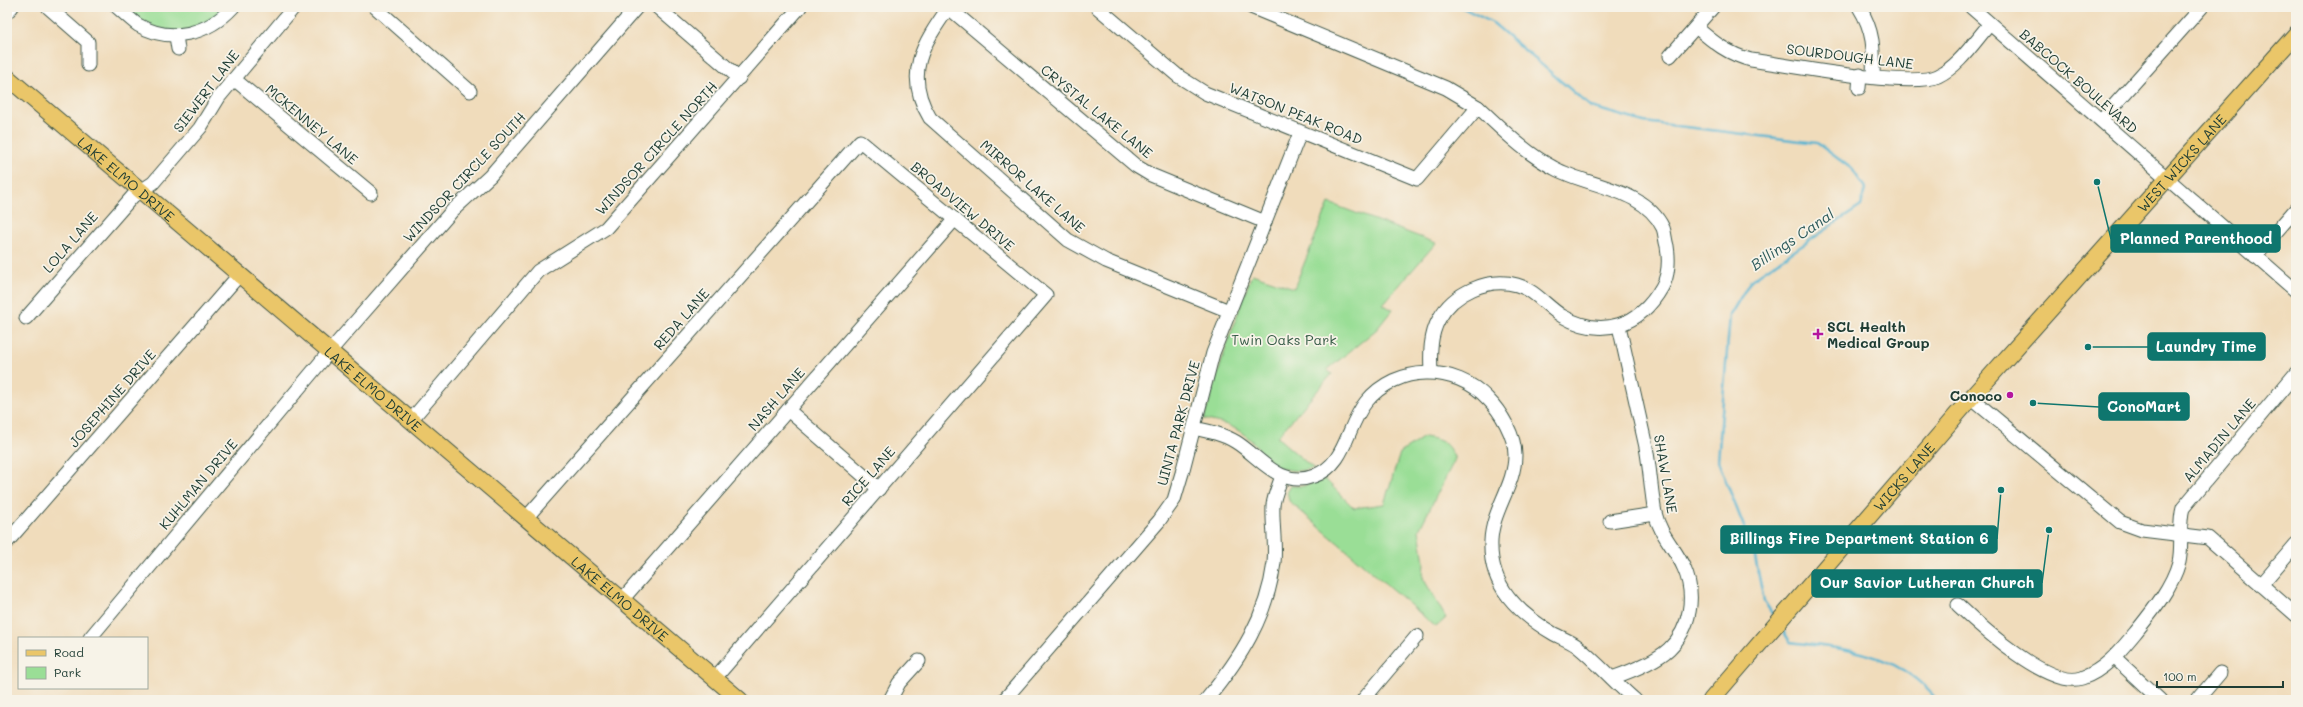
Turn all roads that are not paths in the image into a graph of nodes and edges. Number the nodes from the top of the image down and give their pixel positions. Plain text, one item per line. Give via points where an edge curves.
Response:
1 (12, 7) edge
2 (48, 7) edge
3 (117, 7) edge
4 (233, 7) edge
5 (294, 7) edge
6 (375, 7) edge
7 (637, 7) edge
8 (657, 7) edge
9 (800, 7) edge
10 (949, 7) edge
11 (1097, 7) edge
12 (1251, 7) edge
13 (1713, 7) edge
14 (1859, 7) edge
15 (1971, 7) edge
16 (2202, 7) edge
17 (7, 12) edge
18 (1989, 25) junction
19 (1696, 27) junction
20 (2296, 34) edge
21 (1670, 56) dead end
22 (88, 65) dead end
23 (7, 77) edge
24 (1873, 77) junction
25 (739, 78) junction
26 (234, 79) junction
27 (470, 91) dead end
28 (1478, 107) junction
29 (2101, 120) junction
30 (1300, 133) junction
31 (860, 141) joint
32 (2168, 178) junction
33 (140, 190) junction
34 (371, 193) dead end
35 (2296, 209) edge
36 (955, 219) junction
37 (1265, 222) junction
38 (2255, 256) junction
39 (240, 274) junction
40 (2296, 291) edge
41 (1046, 296) joint
42 (1229, 311) junction
43 (26, 318) dead end
44 (1619, 326) junction
45 (330, 350) junction
46 (1431, 372) junction
47 (2296, 373) edge
48 (1971, 398) junction
49 (788, 410) junction
50 (411, 420) junction
51 (1194, 428) junction
52 (1282, 476) junction
53 (879, 488) junction
54 (1655, 514) junction
55 (526, 518) junction
56 (1610, 521) dead end
57 (2180, 533) junction
58 (7, 542) edge
59 (2296, 544) edge
60 (2261, 585) junction
61 (622, 601) junction
62 (1958, 605) dead end
63 (2296, 615) edge
64 (1417, 636) dead end
65 (91, 637) edge
66 (2115, 658) junction
67 (919, 661) dead end
68 (2220, 674) dead end
69 (715, 678) junction
70 (1612, 678) junction
71 (740, 700) edge
72 (890, 700) edge
73 (1004, 700) edge
74 (1206, 700) edge
75 (1363, 700) edge
76 (1635, 700) edge
77 (1710, 700) edge
78 (2160, 700) edge
79 (2197, 700) edge

1 - 17 street
2 - 22 street via 88,42
3 - 4 street via 138,25 177,43 204,30
5 - 26 street, SIEWERT LANE
6 - 27 street
7 - 45 street, WINDSOR CIRCLE SOUTH via 490,176 452,211
8 - 25 street
9 - 25 street, WINDSOR CIRCLE NORTH
10 - 37 street, CRYSTAL LAKE LANE via 1136,166 1151,175
10 - 42 street, MIRROR LAKE LANE via 922,52 916,76 922,104 930,118 1068,240 1106,261
11 - 30 street, WATSON PEAK ROAD via 1178,76 1205,93
12 - 28 street via 1446,88
13 - 19 street
14 - 24 street via 1874,43
15 - 18 street, BABCOCK BOULEVARD
16 - 29 street
18 - 24 street, SOURDOUGH LANE via 1950,68 1937,76 1921,81
18 - 29 street, BABCOCK BOULEVARD
19 - 21 street
19 - 24 street, SOURDOUGH LANE via 1719,47 1735,56 1859,82
20 - 32 main road, WEST WICKS LANE
23 - 33 main road, LAKE ELMO DRIVE
25 - 50 street, WINDSOR CIRCLE NORTH via 606,228 538,270
26 - 33 street, SIEWERT LANE via 219,97 200,128 153,183
26 - 34 street, MCKENNEY LANE
28 - 30 street, WATSON PEAK ROAD via 1417,179
28 - 44 street via 1527,151 1552,168 1575,179 1629,195 1648,208 1663,228 1669,258 1664,284 1654,301 1638,315
29 - 32 street, BABCOCK BOULEVARD
30 - 37 street, UINTA PARK DRIVE
31 - 36 street, BROADVIEW DRIVE
31 - 55 street, REDA LANE
32 - 38 street, BABCOCK BOULEVARD
32 - 48 main road, WEST WICKS LANE
33 - 39 main road, LAKE ELMO DRIVE
33 - 43 street, LOLA LANE
35 - 38 street
36 - 41 street, BROADVIEW DRIVE
36 - 49 street, NASH LANE
37 - 42 street, UINTA PARK DRIVE
38 - 40 street, BABCOCK BOULEVARD
39 - 45 main road, LAKE ELMO DRIVE
39 - 58 street, JOSEPHINE DRIVE
41 - 53 street, RICE LANE
42 - 51 street, UINTA PARK DRIVE via 1213,353
44 - 46 street via 1585,326 1562,316 1534,293 1517,285 1496,283 1474,288 1454,300 1439,318 1430,352
44 - 54 street, SHAW LANE via 1646,448
45 - 50 main road, LAKE ELMO DRIVE
45 - 65 street, KUHLMAN DRIVE
46 - 52 street via 1403,376 1383,387 1366,401 1355,418 1344,447 1326,469 1313,476
46 - 70 street via 1455,376 1480,390 1498,409 1508,431 1515,453 1513,475 1494,516 1491,540 1491,555 1502,590 1534,622 1570,641
47 - 57 street, ALMADIN LANE via 2183,508
48 - 57 street via 2120,522 2142,530
48 - 77 main road, WICKS LANE
49 - 53 street
49 - 61 street, NASH LANE
50 - 55 main road, LAKE ELMO DRIVE
51 - 52 street via 1220,434 1236,442 1265,467
51 - 73 street, UINTA PARK DRIVE via 1174,500
52 - 74 street via 1273,504 1274,563 1268,595 1257,626 1244,650
53 - 69 street, RICE LANE
54 - 56 street
54 - 70 street, SHAW LANE via 1663,536 1684,568 1692,596 1689,614 1679,635 1668,649 1629,672
55 - 61 main road, LAKE ELMO DRIVE
57 - 60 street via 2208,538
57 - 66 street, ALMADIN LANE via 2179,561 2169,585
59 - 60 street
60 - 63 street
61 - 69 main road, LAKE ELMO DRIVE
62 - 66 street via 1990,635 2048,674 2071,679 2082,678
64 - 75 street
66 - 78 street
67 - 72 street via 899,683
68 - 79 street
69 - 71 main road, LAKE ELMO DRIVE
70 - 76 street

